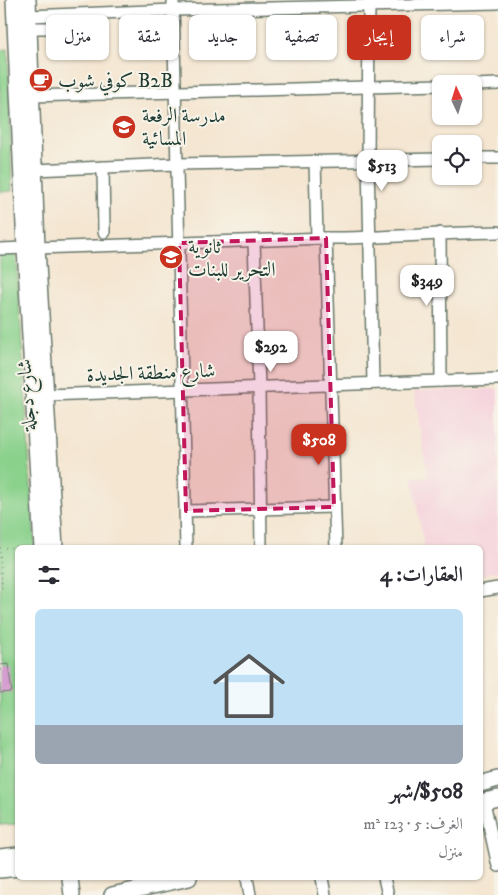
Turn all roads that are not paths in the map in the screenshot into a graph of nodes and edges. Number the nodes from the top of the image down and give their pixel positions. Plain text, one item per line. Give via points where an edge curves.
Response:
1 (14, 0) edge
2 (28, 0) edge
3 (134, 0) edge
4 (369, 2) edge
5 (498, 4) edge
6 (173, 5) edge
7 (132, 12) junction
8 (29, 22) junction
9 (46, 24) edge
10 (498, 84) edge
11 (432, 85) edge
12 (482, 85) edge
13 (368, 87) junction
14 (175, 92) junction
15 (31, 96) junction
16 (482, 158) edge
17 (498, 158) edge
18 (432, 159) edge
19 (315, 161) junction
20 (368, 162) junction
21 (177, 164) junction
22 (103, 167) junction
23 (34, 170) junction
24 (104, 232) dead end
25 (498, 232) edge
26 (440, 233) junction
27 (322, 238) junction
28 (370, 238) junction
29 (254, 241) junction
30 (179, 243) junction
31 (31, 248) junction
32 (0, 249) edge
33 (498, 379) edge
34 (441, 381) junction
35 (373, 383) junction
36 (330, 384) junction
37 (259, 387) junction
38 (183, 389) junction
39 (46, 395) junction
40 (334, 507) junction
41 (260, 508) junction
42 (186, 511) junction
43 (39, 545) edge
44 (55, 545) edge
45 (186, 545) edge
46 (261, 545) edge
47 (336, 545) edge
48 (498, 588) edge
49 (483, 590) edge
50 (498, 779) edge
51 (483, 780) edge
52 (487, 801) edge
53 (15, 856) edge
54 (0, 858) edge
55 (498, 866) edge
56 (15, 868) edge
57 (0, 870) edge
58 (70, 880) edge
59 (81, 880) edge
60 (184, 880) edge
61 (247, 880) edge
62 (322, 880) edge
63 (384, 880) edge
64 (162, 889) edge
65 (72, 895) edge
66 (82, 895) edge
67 (112, 895) edge
68 (250, 895) edge
69 (324, 895) edge
70 (388, 895) edge

1 - 31 main road, شارع دجلة
2 - 8 main road, شارع دجلة
3 - 7 street
4 - 5 street
4 - 6 street
4 - 13 street
6 - 7 street
6 - 14 street
7 - 8 street
8 - 9 street
8 - 15 main road, شارع دجلة
10 - 12 street
11 - 13 street
13 - 14 street
13 - 20 street
14 - 15 street
14 - 21 street
15 - 23 main road, شارع دجلة
16 - 17 street
18 - 20 street
19 - 20 street
19 - 21 street
19 - 27 street
20 - 28 street
21 - 22 street
21 - 30 street
22 - 23 street
22 - 24 street
23 - 31 main road, شارع دجلة
25 - 26 street
26 - 28 street
26 - 34 street
27 - 28 street
27 - 29 street
27 - 36 street
28 - 35 street
29 - 30 street
29 - 37 street
30 - 31 street
30 - 38 street
31 - 32 street
31 - 39 main road, شارع دجلة
31 - 43 main road, شارع دجلة
33 - 34 street, شارع منطقة الجديدة
34 - 35 street, شارع منطقة الجديدة
35 - 36 street, شارع منطقة الجديدة
36 - 37 street, شارع منطقة الجديدة
36 - 40 street
37 - 38 street, شارع منطقة الجديدة
37 - 41 street
38 - 39 street, شارع منطقة الجديدة
38 - 42 street
39 - 44 main road, شارع دجلة
40 - 41 street
40 - 47 street
41 - 42 street
41 - 46 street
42 - 45 street
48 - 49 street
50 - 51 main road
52 - 55 street
53 - 54 main road
56 - 57 main road
58 - 65 main road
59 - 66 main road
60 - 64 main road
61 - 68 street
62 - 69 street
63 - 70 street
64 - 67 main road

